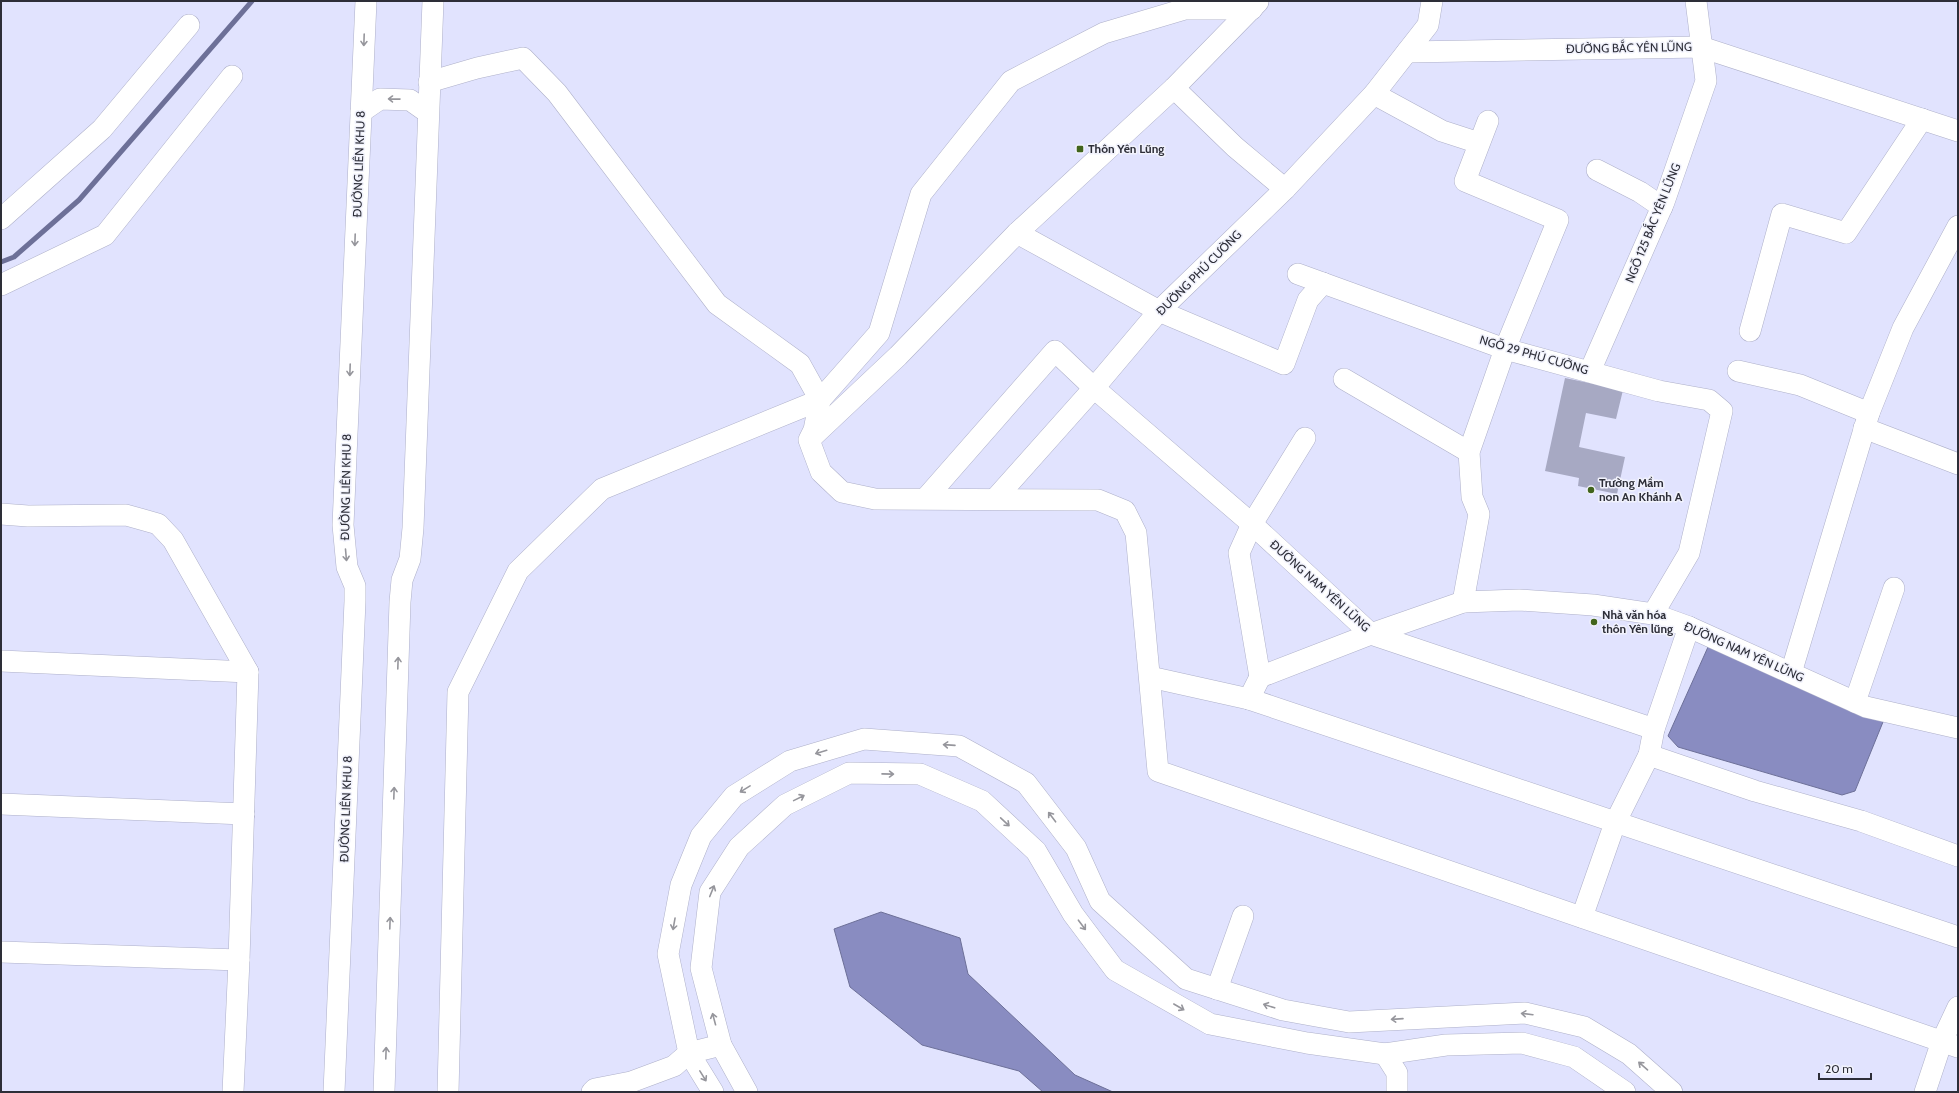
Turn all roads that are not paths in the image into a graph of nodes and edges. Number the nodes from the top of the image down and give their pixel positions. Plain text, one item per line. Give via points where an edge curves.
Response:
1 (366, 1) edge
2 (433, 1) edge
3 (1432, 1) edge
4 (1696, 1) edge
5 (1255, 5) edge
6 (189, 25) dead end
7 (1701, 47) junction
8 (1407, 52) junction
9 (232, 76) dead end
10 (428, 82) junction
11 (1174, 88) junction
12 (1374, 94) junction
13 (361, 112) junction
14 (428, 112) junction
15 (1922, 118) junction
16 (1488, 121) dead end
17 (1958, 132) edge
18 (1479, 143) junction
19 (1597, 170) dead end
20 (1286, 189) junction
21 (1662, 207) junction
22 (1, 219) edge
23 (1958, 226) edge
24 (1018, 233) junction
25 (1298, 274) dead end
26 (1324, 283) junction
27 (1, 285) edge
28 (1159, 311) junction
29 (1750, 331) dead end
30 (879, 333) junction
31 (1505, 350) junction
32 (898, 356) junction
33 (1590, 371) junction
34 (1738, 371) dead end
35 (1344, 379) dead end
36 (1094, 388) junction
37 (820, 400) junction
38 (1866, 421) junction
39 (1305, 438) dead end
40 (809, 440) junction
41 (1469, 452) junction
42 (1958, 464) edge
43 (926, 498) junction
44 (995, 499) junction
45 (1, 514) edge
46 (1252, 524) junction
47 (1894, 588) dead end
48 (1463, 602) junction
49 (1653, 614) junction
50 (1689, 627) junction
51 (1371, 634) junction
52 (1, 662) edge
53 (248, 672) junction
54 (1791, 673) junction
55 (1150, 677) junction
56 (1260, 677) junction
57 (1249, 699) junction
58 (1855, 702) junction
59 (1958, 728) edge
60 (1654, 729) junction
61 (1649, 755) junction
62 (1, 804) edge
63 (244, 814) junction
64 (1615, 823) junction
65 (1076, 848) junction
66 (1958, 856) edge
67 (1056, 885) junction
68 (1243, 916) dead end
69 (1582, 917) junction
70 (1958, 938) edge
71 (1, 952) edge
72 (239, 960) junction
73 (1217, 989) junction
74 (1958, 1007) edge
75 (1950, 1044) edge
76 (721, 1045) junction
77 (689, 1053) junction
78 (1385, 1054) junction
79 (233, 1092) edge
80 (334, 1092) edge
81 (384, 1092) edge
82 (448, 1092) edge
83 (592, 1092) edge
84 (713, 1092) edge
85 (747, 1092) edge
86 (1397, 1092) edge
87 (1625, 1092) edge
88 (1672, 1092) edge
89 (1925, 1092) edge

1 -> 13 street, ĐƯỜNG LIÊN KHU 8
2 - 10 street
3 - 8 street, ĐƯỜNG PHÚ CƯỜNG via 1428,25
4 - 7 street, NGÕ 125 BẮC YÊN LŨNG
5 - 11 street
5 - 30 street via 1185,9 1104,33 1011,81 921,194
6 - 22 street via 102,130
7 - 8 street, ĐƯỜNG BẮC YÊN LŨNG
7 - 15 street, ĐƯỜNG BẮC YÊN LŨNG
7 - 21 street, NGÕ 125 BẮC YÊN LŨNG via 1706,81
8 - 12 street, ĐƯỜNG PHÚ CƯỜNG
9 - 27 street via 105,235
10 - 14 street
10 - 37 street via 523,58 557,93 717,304 800,364
11 - 20 street via 1235,147
11 - 24 street
12 - 18 street via 1442,131
12 - 20 street, ĐƯỜNG PHÚ CƯỜNG
14 -> 13 street via 410,100 380,99
13 -> 80 street, ĐƯỜNG LIÊN KHU 8 via 343,525 347,567 355,586 355,601
81 -> 14 street via 400,602 402,580 410,559 413,528
15 - 17 street, ĐƯỜNG BẮC YÊN LŨNG
15 - 29 street via 1846,233 1782,214
16 - 18 street
18 - 31 street via 1465,181 1558,220
19 - 21 street via 1640,192
20 - 28 street, ĐƯỜNG PHÚ CƯỜNG
21 - 33 street, NGÕ 125 BẮC YÊN LŨNG
23 - 38 street via 1903,328
24 - 28 street
24 - 32 street
25 - 26 street, NGÕ 29 PHÚ CƯỜNG
26 - 28 street via 1308,300 1284,364
26 - 31 street, NGÕ 29 PHÚ CƯỜNG
28 - 36 street, ĐƯỜNG PHÚ CƯỜNG
30 - 32 street
30 - 37 street
31 - 33 street, NGÕ 29 PHÚ CƯỜNG
31 - 41 street
32 - 40 street
33 - 49 street, NGÕ 29 PHÚ CƯỜNG via 1659,391 1709,400 1722,411 1689,553
34 - 38 street via 1800,385
35 - 41 street
36 - 43 street, ĐƯỜNG NAM YÊN LŨNG via 1055,351
36 - 44 street, ĐƯỜNG PHÚ CƯỜNG
36 - 46 street, ĐƯỜNG NAM YÊN LŨNG
37 - 40 street via 814,430
37 - 82 street via 602,489 518,571 458,692
38 - 42 street
38 - 54 street
39 - 46 street
40 - 43 street via 821,472 842,492 875,499
41 - 48 street via 1472,497 1480,514
43 - 44 street
44 - 55 street via 1098,500 1125,511 1136,534
45 - 53 street via 126,515 158,524 172,540
46 - 51 street, ĐƯỜNG NAM YÊN LŨNG
46 - 56 street via 1239,553
47 - 58 street
48 - 49 street, ĐƯỜNG NAM YÊN LŨNG via 1519,600 1593,605
48 - 51 street, ĐƯỜNG NAM YÊN LŨNG
49 - 50 street, ĐƯỜNG NAM YÊN LŨNG
50 - 54 street, ĐƯỜNG NAM YÊN LŨNG
50 - 60 street
51 - 56 street
51 - 60 street
52 - 53 street
53 - 63 street
54 - 58 street, ĐƯỜNG NAM YÊN LŨNG
55 - 57 street
55 - 69 street via 1158,771
56 - 57 street
57 - 64 street
58 - 59 street, ĐƯỜNG NAM YÊN LŨNG via 1866,707
60 - 61 street
61 - 64 street
61 - 66 street via 1755,791 1861,822
62 - 63 street
63 - 72 street
64 - 69 street
64 - 70 street
65 - 67 street
65 - 73 street via 1100,901 1186,979
65 -> 77 street via 1026,783 959,746 864,739 790,761 734,796 701,836 681,885 668,954
76 -> 67 street via 701,968 710,892 739,847 785,805 850,773 920,774 982,801 1036,851
67 -> 78 street via 1073,914 1115,970 1210,1024 1307,1043
68 - 73 street
69 - 75 street
71 - 72 street
72 - 79 street
88 -> 73 street via 1629,1054 1584,1027 1525,1013 1349,1022 1283,1010
74 - 75 street
75 - 89 street
76 - 77 street
76 - 85 street
77 - 83 street via 674,1066 631,1082 595,1089
77 -> 84 street
78 - 86 street via 1397,1073
78 - 87 street via 1446,1044 1522,1043 1574,1057

